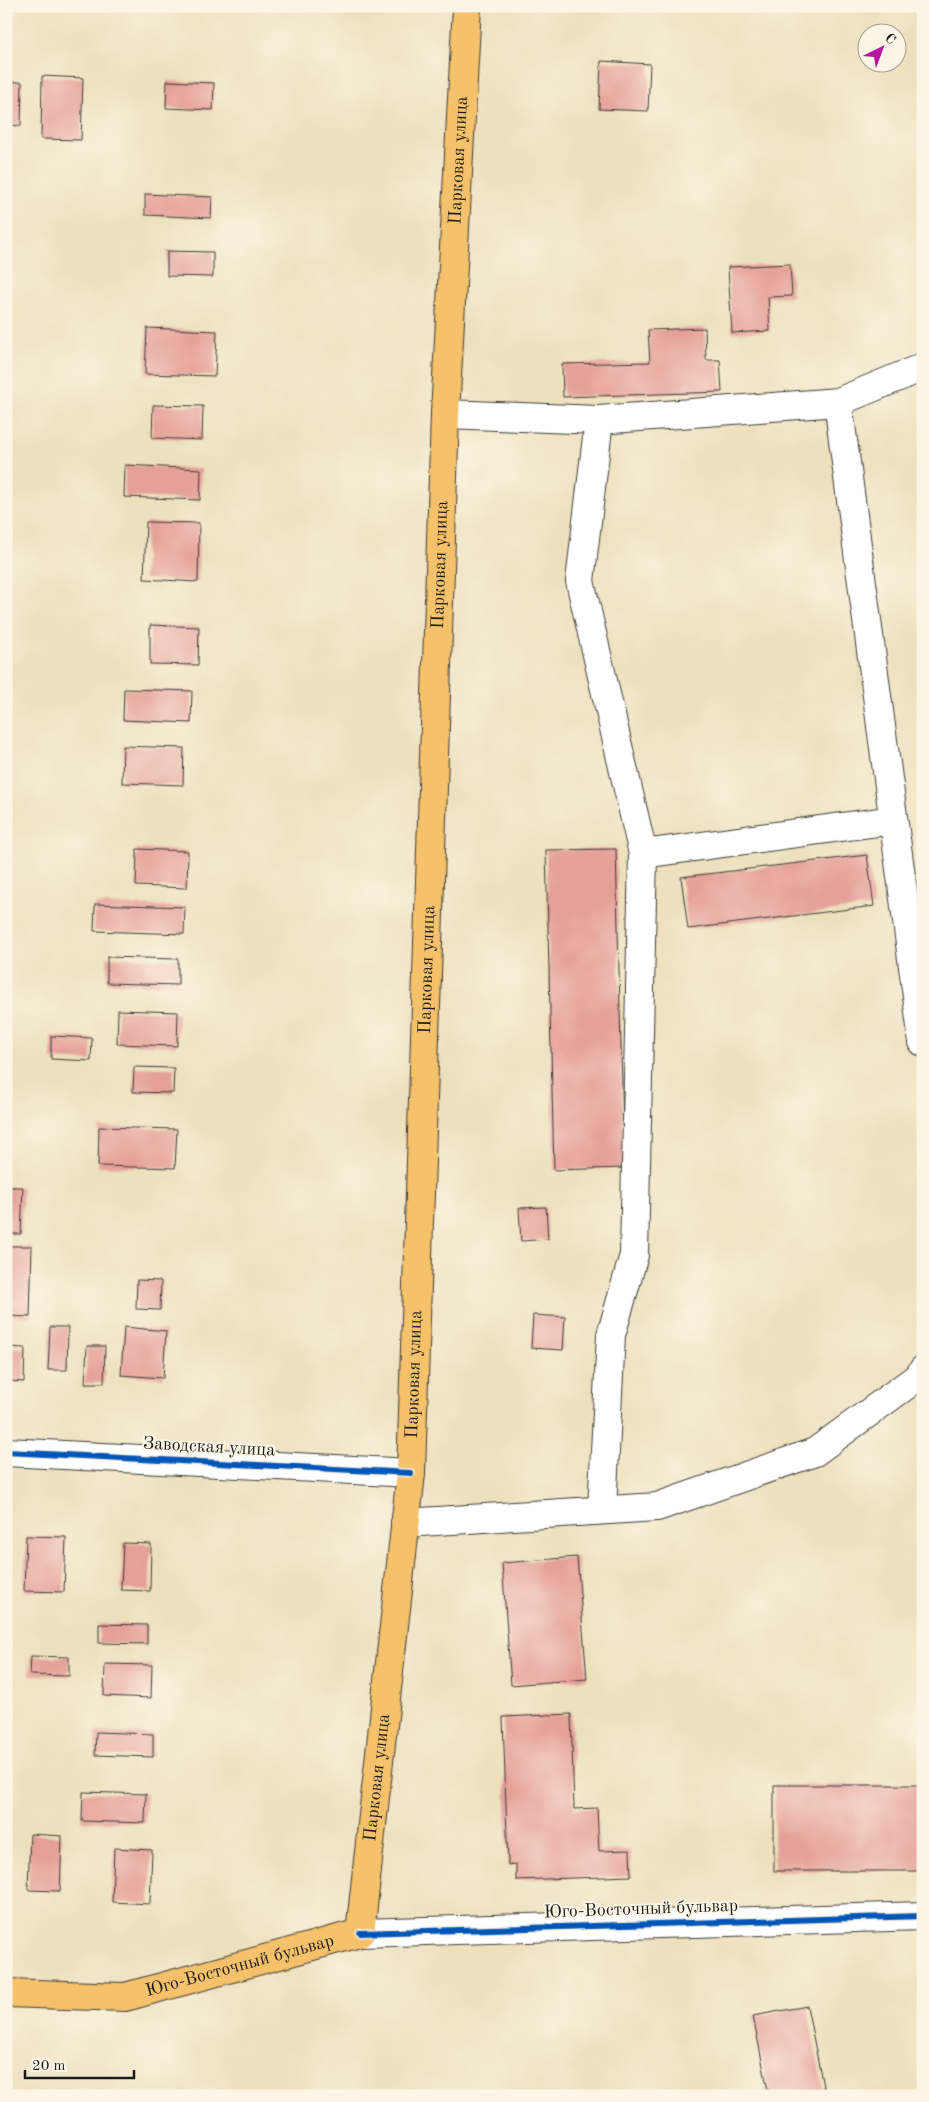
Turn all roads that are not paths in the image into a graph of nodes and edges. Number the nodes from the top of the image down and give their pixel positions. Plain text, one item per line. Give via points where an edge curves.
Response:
1 (467, 6) edge
2 (923, 367) edge
3 (838, 402) junction
4 (445, 414) junction
5 (600, 420) junction
6 (893, 820) junction
7 (643, 854) junction
8 (923, 1042) edge
9 (923, 1370) edge
10 (6, 1452) edge
11 (411, 1473) junction
12 (602, 1510) junction
13 (405, 1522) junction
14 (923, 1916) edge
15 (360, 1933) junction
16 (6, 1993) edge

1 - 4 main road, Парковая улица
2 - 3 street
3 - 5 street
3 - 6 street
4 - 5 street
4 - 11 main road, Парковая улица
5 - 7 street via 580,581
6 - 7 street
6 - 8 street
7 - 12 street via 634,1255 611,1335
9 - 12 street via 815,1452 656,1507
10 - 11 street, Заводская улица
11 - 13 main road, Парковая улица
12 - 13 street
13 - 15 main road, Парковая улица
14 - 15 street, Юго-Восточный бульвар
15 - 16 main road, Юго-Восточный бульвар via 125,1996

